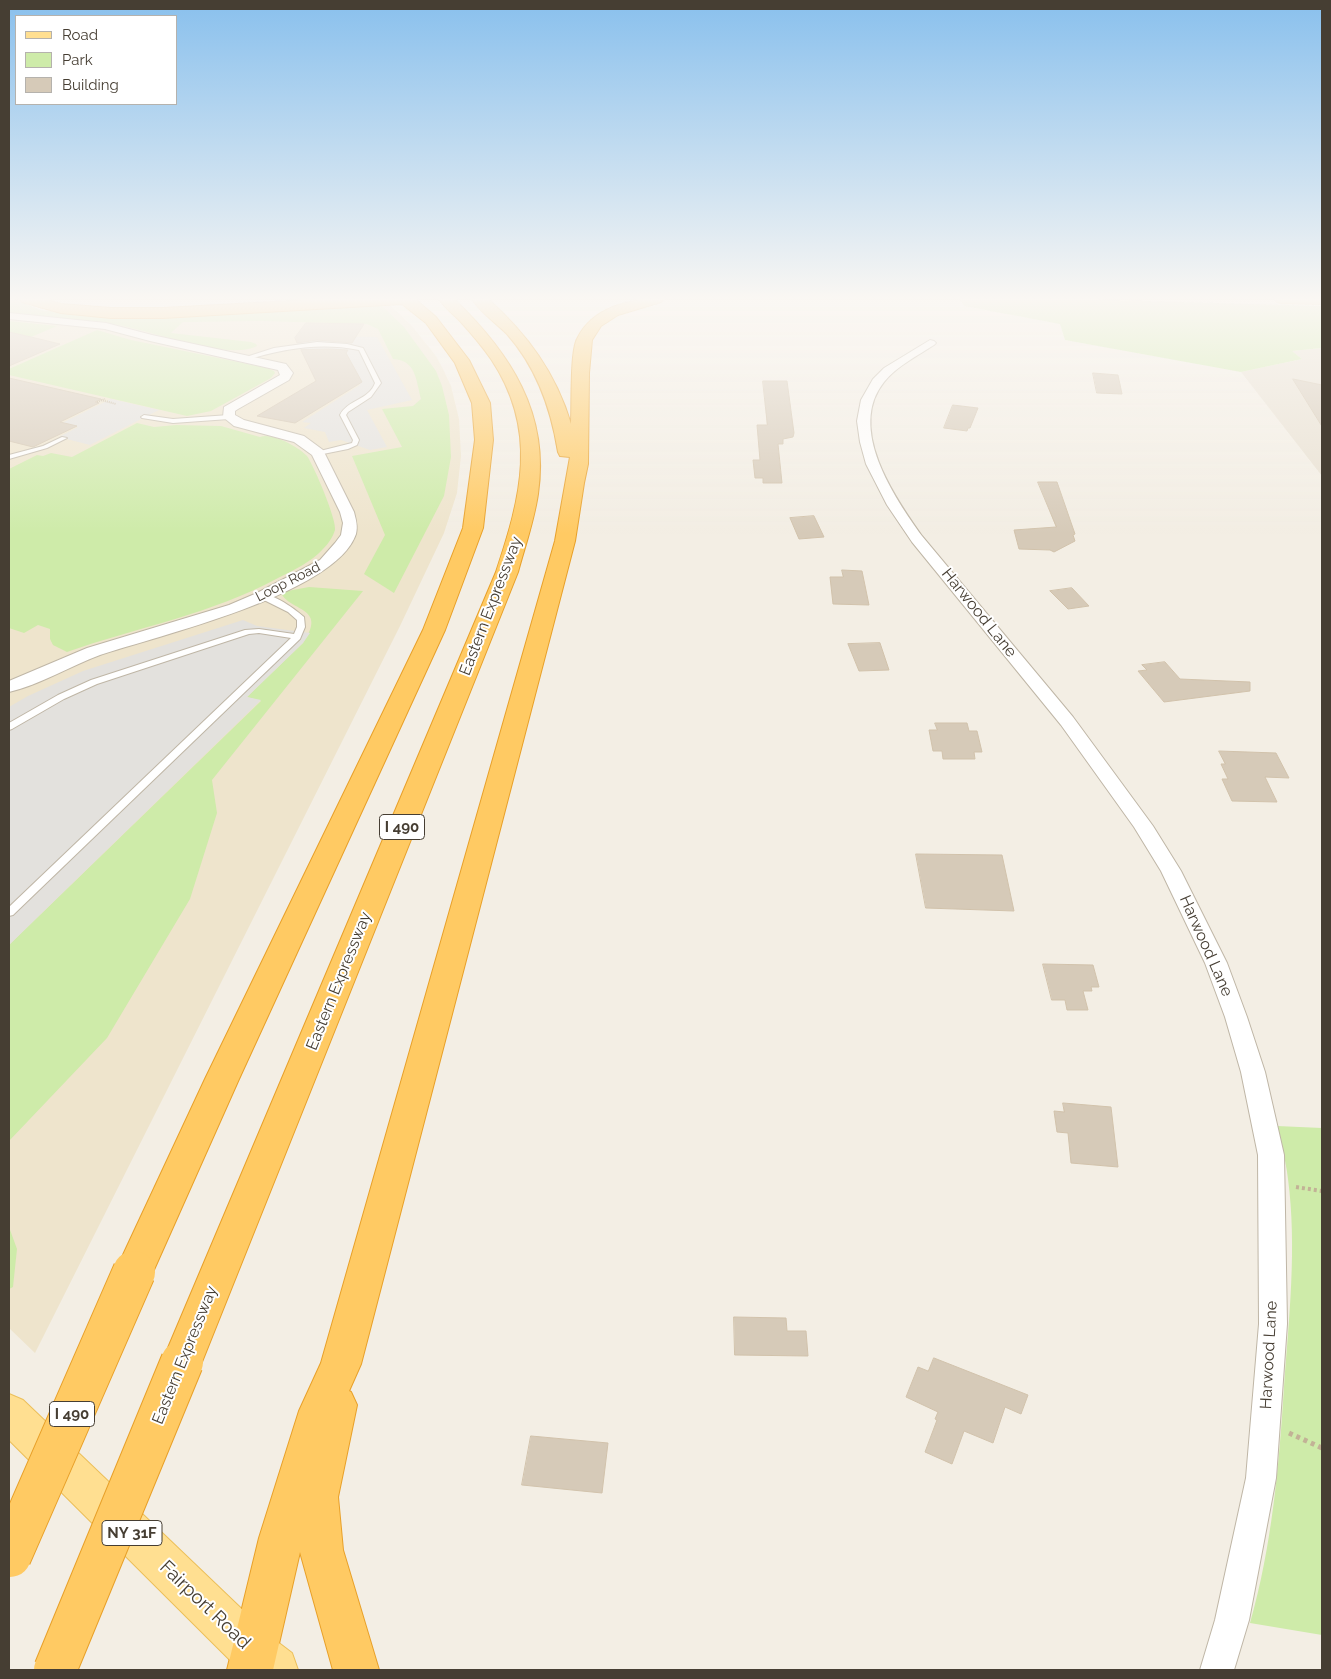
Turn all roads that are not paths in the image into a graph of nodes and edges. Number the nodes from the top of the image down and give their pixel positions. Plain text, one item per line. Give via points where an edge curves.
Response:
1 (283, 377) edge
2 (375, 377) edge
3 (469, 377) edge
4 (510, 377) edge
5 (546, 377) edge
6 (581, 377) edge
7 (881, 377) edge
8 (144, 417) dead end
9 (229, 417) junction
10 (64, 438) dead end
11 (318, 453) junction
12 (9, 457) edge
13 (574, 483) junction
14 (263, 596) junction
15 (297, 637) junction
16 (9, 687) edge
17 (9, 728) edge
18 (9, 913) edge
19 (341, 1364) junction
20 (9, 1413) edge
21 (9, 1558) edge
22 (260, 1665) edge
23 (55, 1670) edge
24 (356, 1670) edge
25 (1217, 1670) edge

1 - 9 street via 234,406 229,410
2 - 11 lane via 377,389 343,415 355,444
3 - 21 highway, I 490, bridge via 481,404 484,440 473,528 434,630 222,1079
4 - 23 highway, Eastern Expressway / I 490, bridge via 525,414 531,450 522,523 507,572
5 - 13 highway via 564,426
6 - 13 highway via 579,464
7 - 25 street, Harwood Lane via 870,394 864,425 881,484 917,539 1062,715 1143,826 1171,871 1216,963 1253,1072 1271,1155 1273,1324 1257,1497 1232,1620
8 - 9 lane via 173,421
9 - 11 street, Loop Road via 299,439
10 - 12 lane
11 - 14 street, Loop Road via 347,512 350,523 348,535 325,562
13 - 19 highway via 560,560
14 - 15 lane via 291,610 301,619
14 - 16 street, Loop Road via 93,652
15 - 17 lane via 248,632 94,682
15 - 18 lane
19 - 22 highway via 319,1411 281,1538
19 - 24 highway via 337,1412 317,1497 321,1550
20 - 22 main road, Fairport Road / NY 31F

